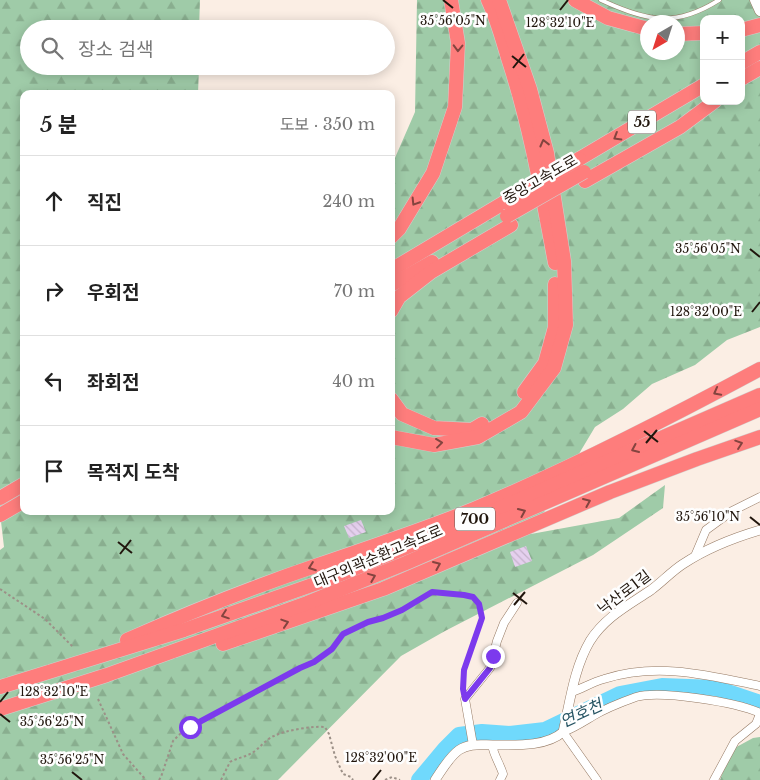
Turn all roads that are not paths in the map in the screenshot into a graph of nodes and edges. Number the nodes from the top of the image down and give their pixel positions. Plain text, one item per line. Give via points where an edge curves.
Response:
1 (451, 0) edge
2 (488, 0) edge
3 (499, 0) edge
4 (575, 0) edge
5 (601, 0) edge
6 (719, 0) edge
7 (755, 0) edge
8 (760, 11) edge
9 (640, 27) edge
10 (700, 33) edge
11 (685, 34) edge
12 (759, 52) edge
13 (745, 61) edge
14 (759, 68) edge
15 (745, 77) edge
16 (700, 88) edge
17 (700, 103) edge
18 (710, 105) edge
19 (583, 171) junction
20 (508, 214) junction
21 (395, 233) edge
22 (395, 268) edge
23 (395, 284) edge
24 (395, 304) edge
25 (760, 369) edge
26 (760, 395) edge
27 (395, 404) edge
28 (760, 408) edge
29 (760, 437) edge
30 (395, 438) edge
31 (20, 486) edge
32 (760, 497) edge
33 (0, 498) edge
34 (20, 503) edge
35 (0, 515) edge
36 (760, 530) edge
37 (695, 556) junction
38 (517, 604) dead end
39 (62, 668) junction
40 (760, 686) edge
41 (0, 687) edge
42 (572, 692) junction
43 (38, 697) junction
44 (0, 709) edge
45 (760, 714) edge
46 (563, 732) junction
47 (472, 742) junction
48 (492, 745) junction
49 (435, 780) edge
50 (500, 780) edge
51 (597, 780) edge
52 (714, 780) edge

1 -> 21 highway via 458,43 455,107 433,173
2 - 27 highway via 519,92 534,154 555,265 555,327 545,363 514,406 472,430 434,428 402,414
30 -> 3 highway via 434,445 478,437 521,412 554,368 566,325 564,261 547,153 530,89
4 - 9 highway via 608,18
5 - 6 lane via 638,15 664,19 700,12
7 - 8 main road
10 - 11 highway
12 - 13 highway
14 - 15 highway
16 -> 19 highway, 중앙고속도로 / 55
17 - 19 highway, 중앙고속도로 / 55
18 - 19 highway via 680,127
19 - 20 highway, 중앙고속도로 / 55, bridge
20 - 22 highway, 중앙고속도로 / 55
20 - 23 highway, 중앙고속도로 / 55
20 - 24 highway via 430,272
25 -> 39 highway via 663,421 474,509 204,607
26 -> 39 highway, 대구외곽순환고속도로 / 700 via 329,579 184,630
43 -> 28 highway, 대구외곽순환고속도로 / 700 via 205,641 353,585
43 -> 29 highway via 59,695 100,683 383,589 618,489
31 - 33 highway
32 - 37 street via 732,511 706,530
34 - 35 highway
36 - 37 street, 낙산로1길
37 - 42 street, 낙산로1길 via 607,620 590,641
38 - 47 street via 504,624 490,668 465,699
39 - 41 highway, 대구외곽순환고속도로 / 700
40 - 42 street via 684,671 646,672 604,679
42 - 46 street, 낙산로1길
43 - 44 highway, 대구외곽순환고속도로 / 700
45 - 46 street via 747,707 720,702 649,694 613,706
45 - 52 street via 756,724 735,741
46 - 48 street via 555,739
46 - 51 street
47 - 48 street
47 - 49 street via 450,758
48 - 50 street via 503,774

